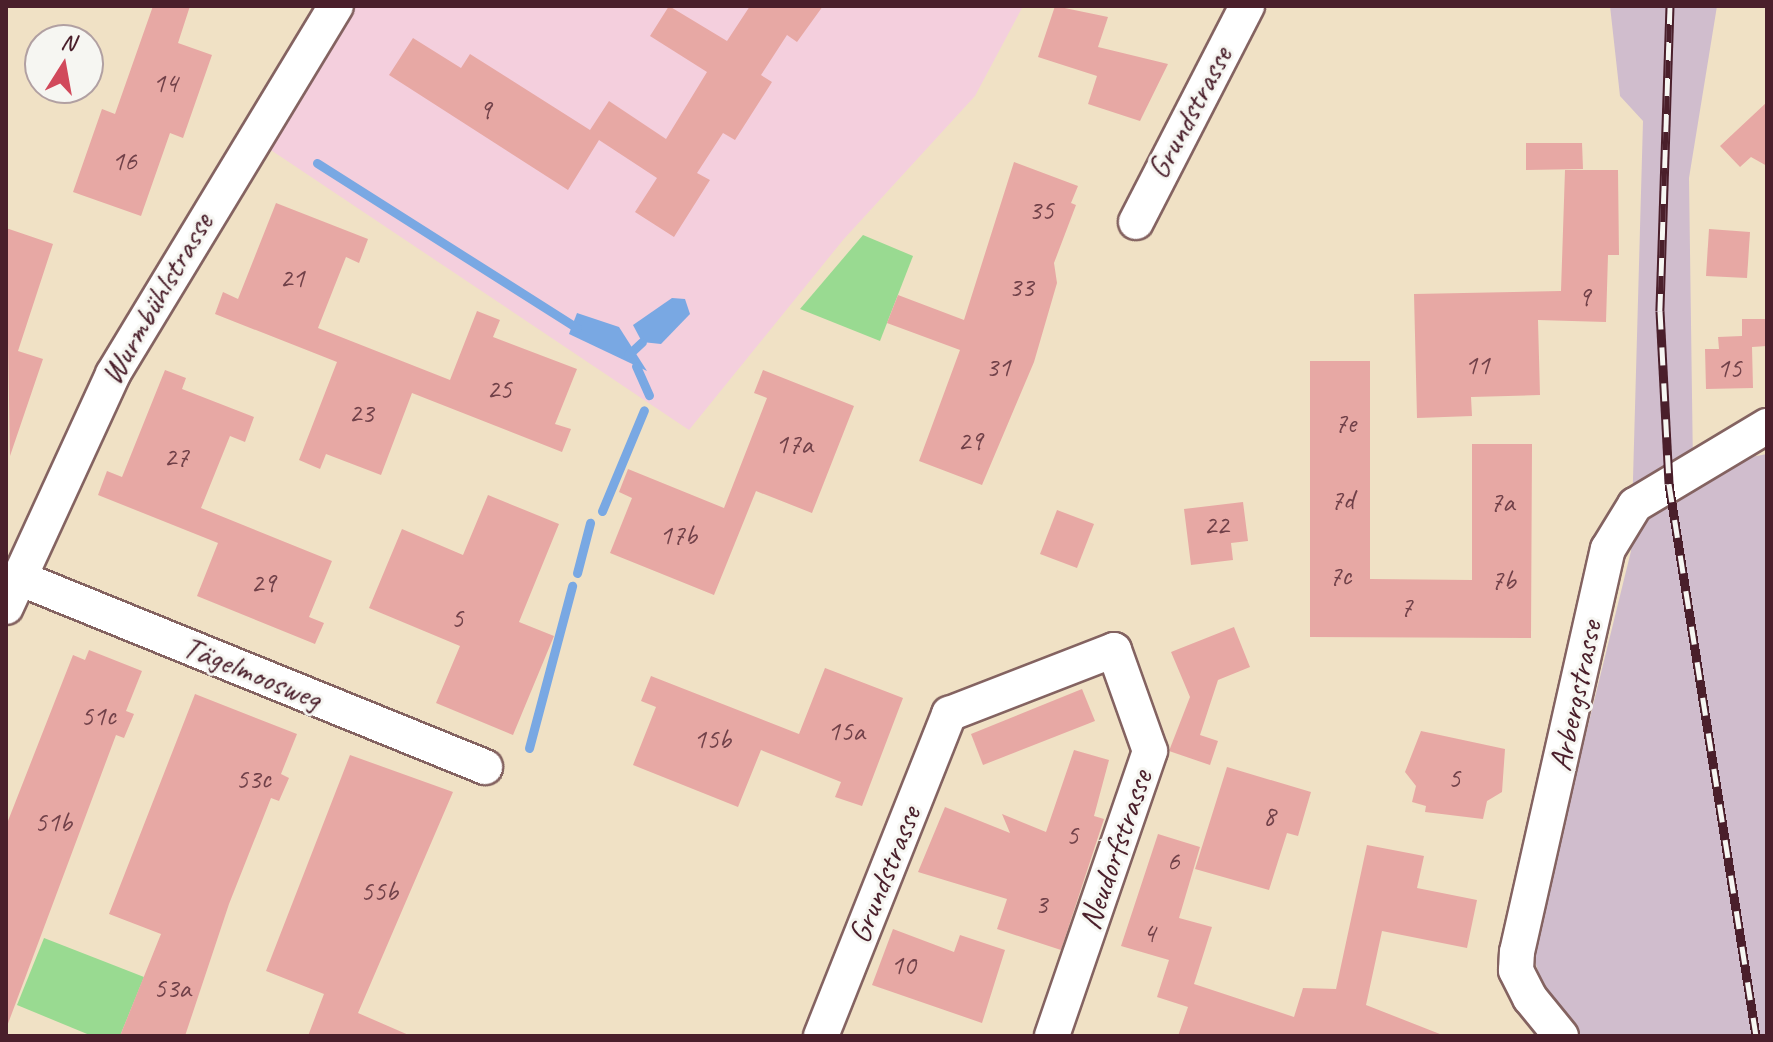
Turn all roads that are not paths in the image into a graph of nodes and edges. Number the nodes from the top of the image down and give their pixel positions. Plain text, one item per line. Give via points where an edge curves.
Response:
1 (336, 6) edge
2 (1247, 6) edge
3 (1136, 222) dead end
4 (1767, 426) edge
5 (12, 593) edge
6 (949, 714) joint
7 (485, 767) dead end
8 (1556, 1034) edge
9 (821, 1036) edge
10 (1052, 1036) edge

1 - 5 street, Wurmbühlstrasse via 113,374
2 - 3 street, Grundstrasse
4 - 8 street, Arbergstrasse via 1635,505 1608,549 1517,952 1516,970
5 - 7 street, Tägelmoosweg
6 - 9 street, Grundstrasse
6 - 10 street, Neudorfstrasse via 1114,650 1146,732 1150,751

